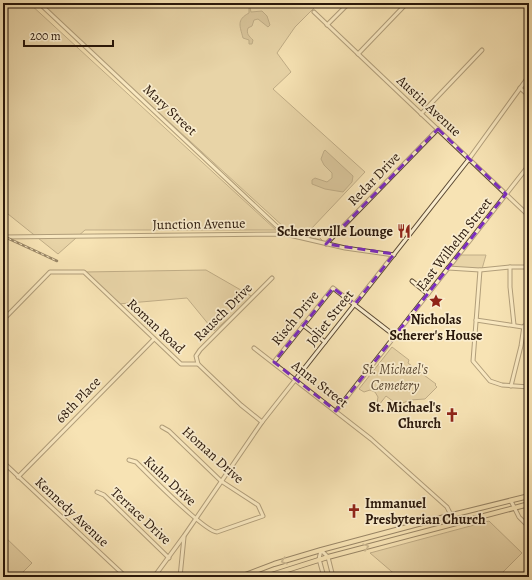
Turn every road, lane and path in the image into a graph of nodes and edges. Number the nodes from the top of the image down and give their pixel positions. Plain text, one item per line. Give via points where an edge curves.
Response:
1 (39, 3) edge
2 (348, 3) edge
3 (407, 3) edge
4 (314, 12) dead end
5 (327, 25) junction
6 (482, 50) dead end
7 (358, 54) junction
8 (529, 76) edge
9 (520, 88) junction
10 (529, 96) edge
11 (421, 114) junction
12 (438, 130) junction
13 (469, 159) junction
14 (529, 165) edge
15 (506, 194) junction
16 (529, 216) edge
17 (285, 234) junction
18 (3, 237) edge
19 (326, 244) junction
20 (394, 255) junction
21 (510, 267) junction
22 (529, 267) edge
23 (448, 268) junction
24 (480, 270) junction
25 (272, 278) dead end
26 (412, 281) dead end
27 (428, 294) junction
28 (355, 304) junction
29 (3, 320) edge
30 (476, 320) junction
31 (303, 325) junction
32 (514, 325) junction
33 (524, 326) junction
34 (529, 328) edge
35 (395, 336) junction
36 (154, 338) junction
37 (325, 342) junction
38 (254, 348) dead end
39 (274, 362) junction
40 (198, 364) junction
41 (296, 380) junction
42 (511, 386) junction
43 (529, 387) edge
44 (336, 411) junction
45 (262, 422) junction
46 (162, 427) dead end
47 (129, 460) dead end
48 (3, 462) edge
49 (18, 477) junction
50 (221, 481) junction
51 (97, 492) dead end
52 (529, 496) edge
53 (511, 501) junction
54 (529, 504) edge
55 (515, 508) junction
56 (452, 515) junction
57 (195, 520) junction
58 (455, 524) junction
59 (529, 526) edge
60 (184, 536) junction
61 (321, 550) junction
62 (328, 557) junction
63 (169, 558) junction
64 (319, 559) junction
65 (126, 577) edge
66 (154, 577) edge
67 (180, 577) edge
68 (240, 577) edge
69 (265, 577) edge
70 (324, 577) edge
71 (333, 577) edge

1 - 17 street, Mary Street
2 - 5 street
3 - 7 street
4 - 5 street, Austin Avenue
5 - 7 street, Austin Avenue
6 - 11 street
7 - 11 street, Austin Avenue
8 - 9 street, Joliet Street
9 - 10 street
9 - 13 street, Joliet Street
11 - 12 street, Austin Avenue
12 - 13 street, Austin Avenue
12 - 19 street, Redar Drive
13 - 15 street, Austin Avenue
13 - 20 street, Joliet Street
14 - 15 street, East Wilhelm Street
15 - 16 street, Austin Avenue
15 - 23 street, East Wilhelm Street
17 - 18 street, Junction Avenue
17 - 19 street, Junction Avenue
19 - 20 street, Junction Avenue
20 - 28 street, Joliet Street
21 - 22 street
21 - 24 street
21 - 32 street
23 - 24 street
23 - 27 street, East Wilhelm Street
24 - 30 street
25 - 40 street, Rausch Drive via 200,350 196,356
26 - 27 street
27 - 35 street, East Wilhelm Street
28 - 31 street, Risch Drive via 333,288
28 - 35 street
28 - 37 street, Joliet Street
29 - 36 street, Roman Road via 50,272 84,272
30 - 32 street
30 - 42 street via 473,361 490,381
31 - 37 street
31 - 39 street, Risch Drive
32 - 33 street
33 - 34 street
33 - 42 street
35 - 44 street, East Wilhelm Street
36 - 40 street, Roman Road via 181,364
36 - 49 street, 68th Place
37 - 41 street, Joliet Street
38 - 39 street, Anna Street
39 - 41 street, Anna Street
40 - 45 street, Roman Road
41 - 44 street, Anna Street
41 - 45 street, Joliet Street
42 - 43 street
44 - 56 street, Anna Street via 447,507
45 - 50 street, Joliet Street
46 - 50 street, Homan Drive
47 - 57 street, Kuhn Drive via 136,462
48 - 49 street, Kennedy Avenue
49 - 65 street, Kennedy Avenue
50 - 57 street, Joliet Street
50 - 57 street, Homan Drive via 258,506 263,516 217,532
51 - 63 street, Terrace Drive via 104,495
52 - 53 main road
53 - 55 street
53 - 56 main road
54 - 55 main road
55 - 58 main road
55 - 59 street via 519,517
56 - 58 street, Anna Street
56 - 61 main road
57 - 60 street, Joliet Street
62 -> 58 main road
60 - 63 street, Joliet Street
60 - 67 street
61 - 62 street
61 - 64 street
61 -> 68 main road
62 - 64 main road
62 - 71 street
63 - 66 street, Joliet Street
64 - 69 main road
64 - 70 street

